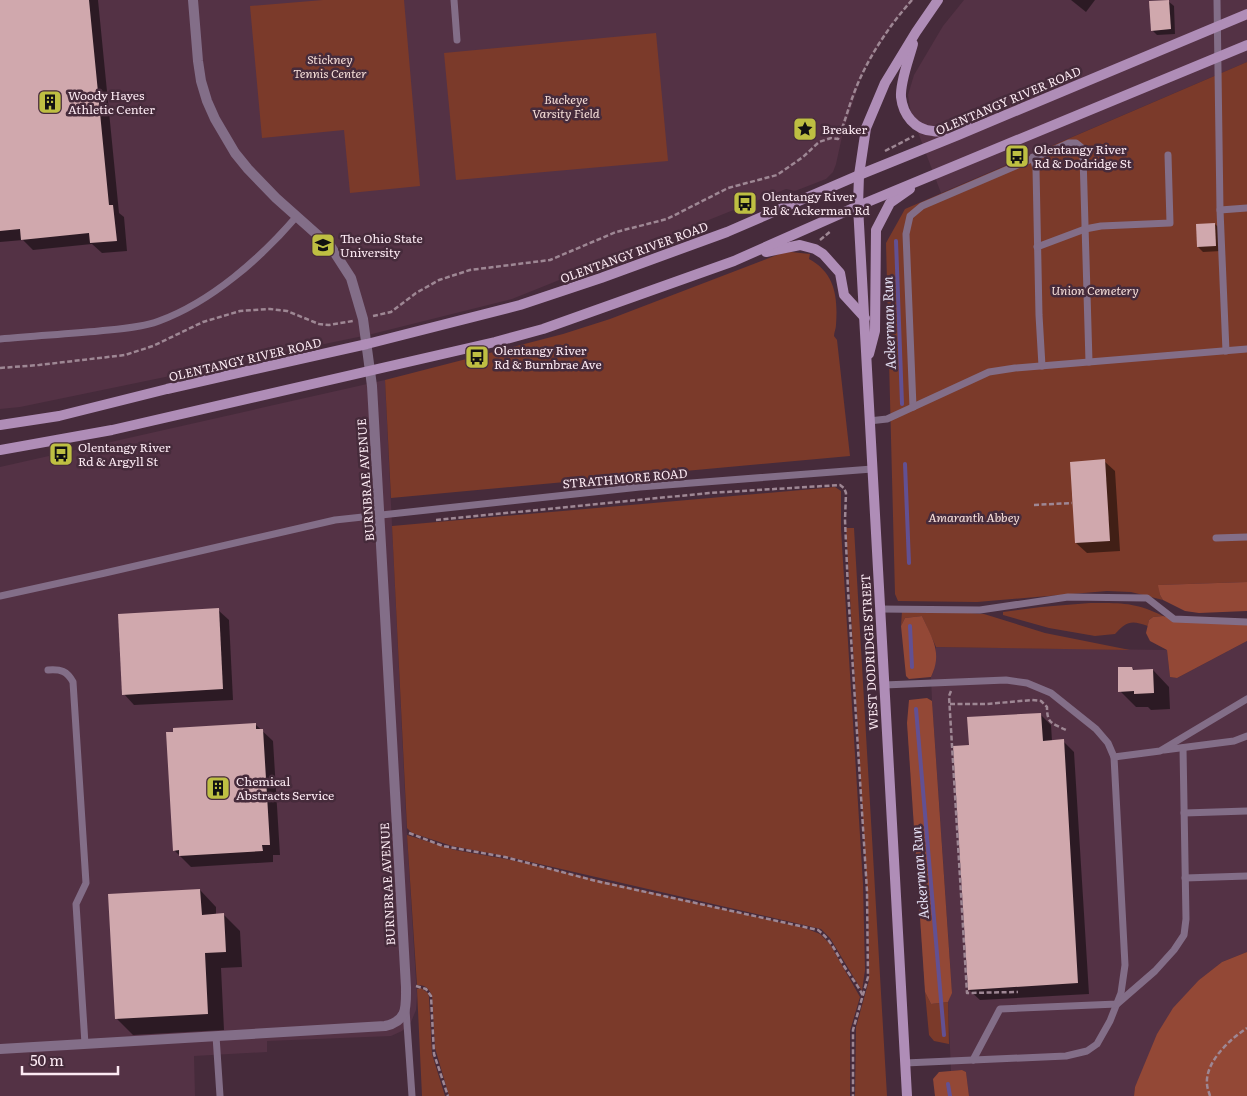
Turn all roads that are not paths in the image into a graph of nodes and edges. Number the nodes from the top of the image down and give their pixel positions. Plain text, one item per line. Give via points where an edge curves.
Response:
1 (193, 0) edge
2 (454, 0) edge
3 (938, 0) edge
4 (1217, 0) edge
5 (1247, 14) edge
6 (1218, 26) junction
7 (916, 32) junction
8 (457, 40) dead end
9 (1247, 45) edge
10 (1217, 58) junction
11 (986, 123) junction
12 (1168, 155) dead end
13 (1033, 158) junction
14 (859, 175) junction
15 (923, 179) junction
16 (858, 206) junction
17 (1247, 208) edge
18 (1220, 210) junction
19 (297, 216) junction
20 (1085, 229) junction
21 (1037, 247) junction
22 (734, 261) junction
23 (865, 318) junction
24 (0, 339) edge
25 (367, 344) junction
26 (1247, 349) edge
27 (1226, 351) junction
28 (1089, 362) junction
29 (1042, 366) junction
30 (866, 367) junction
31 (370, 370) junction
32 (914, 407) junction
33 (869, 421) junction
34 (0, 425) edge
35 (0, 450) edge
36 (872, 469) junction
37 (380, 514) junction
38 (1247, 536) edge
39 (1216, 538) dead end
40 (0, 596) edge
41 (880, 609) junction
42 (1247, 622) edge
43 (48, 670) dead end
44 (884, 685) junction
45 (1247, 699) edge
46 (1247, 736) edge
47 (1183, 748) junction
48 (1160, 751) junction
49 (1114, 757) junction
50 (1247, 811) edge
51 (1184, 813) junction
52 (1247, 876) edge
53 (1185, 878) junction
54 (1117, 1004) junction
55 (406, 1010) junction
56 (216, 1036) junction
57 (85, 1044) junction
58 (0, 1049) edge
59 (972, 1060) junction
60 (906, 1063) junction
61 (220, 1096) edge
62 (412, 1096) edge
63 (907, 1096) edge

1 - 19 street, BURNBRAE AVENUE via 201,81 215,119 248,169
2 - 8 lane
3 - 7 main road, WEST DODRIDGE STREET
4 - 6 lane
5 - 6 main road, OLENTANGY RIVER ROAD
6 - 10 lane
6 - 11 main road, OLENTANGY RIVER ROAD
7 - 11 main road via 901,97 911,122 933,131
7 - 14 main road, WEST DODRIDGE STREET via 885,83 866,128
9 - 10 main road
10 - 15 main road
10 - 18 lane
11 - 14 main road, OLENTANGY RIVER ROAD
12 - 20 lane via 1170,223
13 - 20 lane via 1068,143 1081,147
13 - 21 lane via 1036,169
13 - 32 lane via 922,206 910,216 906,234
14 - 16 main road, WEST DODRIDGE STREET
14 - 25 main road, OLENTANGY RIVER ROAD via 727,232 601,278 520,305
15 - 16 main road
15 - 30 main road via 890,203 876,230 875,331
16 - 22 main road
16 - 23 main road, WEST DODRIDGE STREET
17 - 18 lane
18 - 27 lane
19 - 24 lane via 280,235 205,299 157,322 122,329
19 - 25 street, BURNBRAE AVENUE via 332,248 342,262 350,278
20 - 21 lane
20 - 28 lane
21 - 29 lane
22 - 23 main road via 790,246 815,249 840,273 844,295
22 - 31 main road via 543,329
23 - 30 main road, WEST DODRIDGE STREET
25 - 31 street, BURNBRAE AVENUE
25 - 34 main road, OLENTANGY RIVER ROAD via 58,416
26 - 27 lane
27 - 28 lane
28 - 29 lane
29 - 32 lane via 989,372
30 - 33 main road, WEST DODRIDGE STREET
31 - 35 main road via 112,430
31 - 37 street, BURNBRAE AVENUE
32 - 33 lane via 887,420
33 - 36 main road, WEST DODRIDGE STREET
36 - 37 lane, STRATHMORE ROAD via 640,487
36 - 41 main road, WEST DODRIDGE STREET
37 - 40 lane, STRATHMORE ROAD via 336,520
37 - 55 street, BURNBRAE AVENUE
38 - 39 lane
41 - 42 lane via 980,610 1068,597 1147,598 1174,620
41 - 44 main road, WEST DODRIDGE STREET
43 - 57 lane via 64,671 73,682 86,883 76,904
44 - 49 lane via 1006,680 1027,683 1051,693 1096,729
44 - 60 main road, WEST DODRIDGE STREET
45 - 48 lane
46 - 47 lane via 1234,741
47 - 48 lane
47 - 51 lane
48 - 49 lane
49 - 54 lane via 1125,965
50 - 51 lane
51 - 53 lane
52 - 53 lane
53 - 54 lane via 1184,935 1155,971
54 - 59 lane via 1097,1044 1088,1051 1062,1056
54 - 59 lane via 1000,1009
55 - 56 street via 398,1021 385,1026
55 - 62 lane
56 - 57 street
56 - 61 lane
57 - 58 street
59 - 60 lane
60 - 63 main road, WEST DODRIDGE STREET

